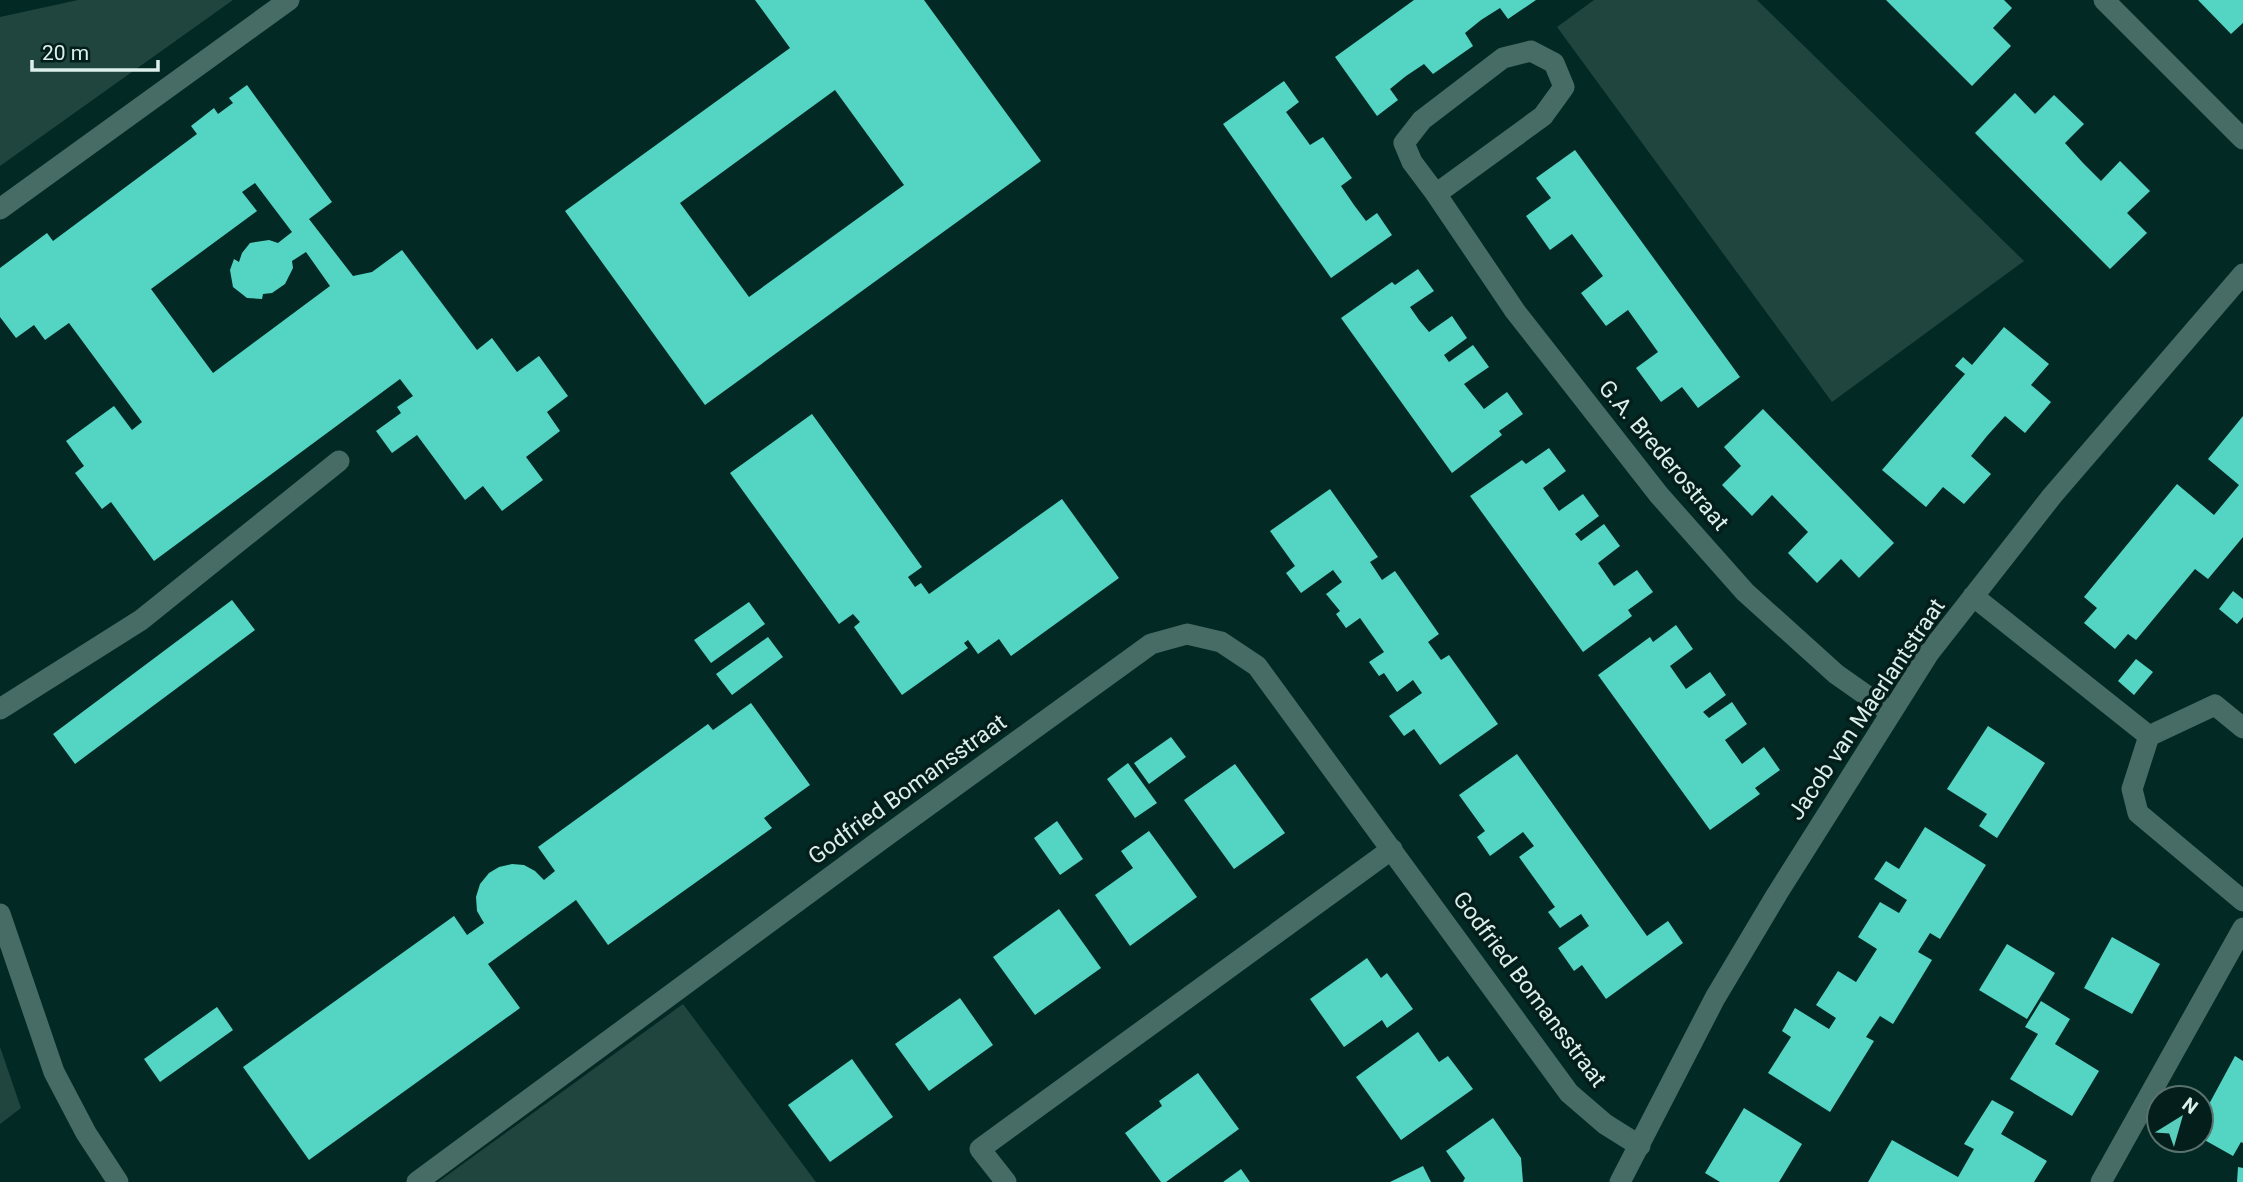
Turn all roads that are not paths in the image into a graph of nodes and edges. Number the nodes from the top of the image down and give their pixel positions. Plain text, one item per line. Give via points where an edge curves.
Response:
1 (289, 0) edge
2 (2104, 0) edge
3 (2243, 139) edge
4 (1436, 194) junction
5 (0, 209) edge
6 (2243, 274) edge
7 (339, 461) dead end
8 (1973, 596) junction
9 (0, 709) edge
10 (1890, 712) junction
11 (2243, 728) edge
12 (2150, 736) junction
13 (1392, 849) junction
14 (2243, 901) edge
15 (0, 914) edge
16 (2243, 928) edge
17 (1640, 1146) junction
18 (118, 1182) edge
19 (417, 1182) edge
20 (1006, 1182) edge
21 (1620, 1182) edge
22 (2101, 1182) edge

1 - 5 street
2 - 3 street
4 - 4 street, G.A. Brederostraat via 1544,116 1564,87 1554,63 1531,51 1503,58 1422,120 1404,143
4 - 10 street, G.A. Brederostraat via 1515,311 1659,495 1745,592 1836,674
6 - 8 street, Jacob van Maerlantstraat via 2052,496
7 - 9 street via 141,620
8 - 10 street, Jacob van Maerlantstraat
8 - 12 street
10 - 17 street, Jacob van Maerlantstraat via 1715,998
11 - 12 street via 2215,705
12 - 14 street via 2132,789 2138,813
13 - 17 street, Godfried Bomansstraat via 1569,1093
13 - 19 street, Godfried Bomansstraat via 1257,666 1221,642 1188,634 1151,644
13 - 20 street via 980,1149
15 - 18 street via 54,1072
16 - 22 street
17 - 21 street, Jacob van Maerlantstraat

